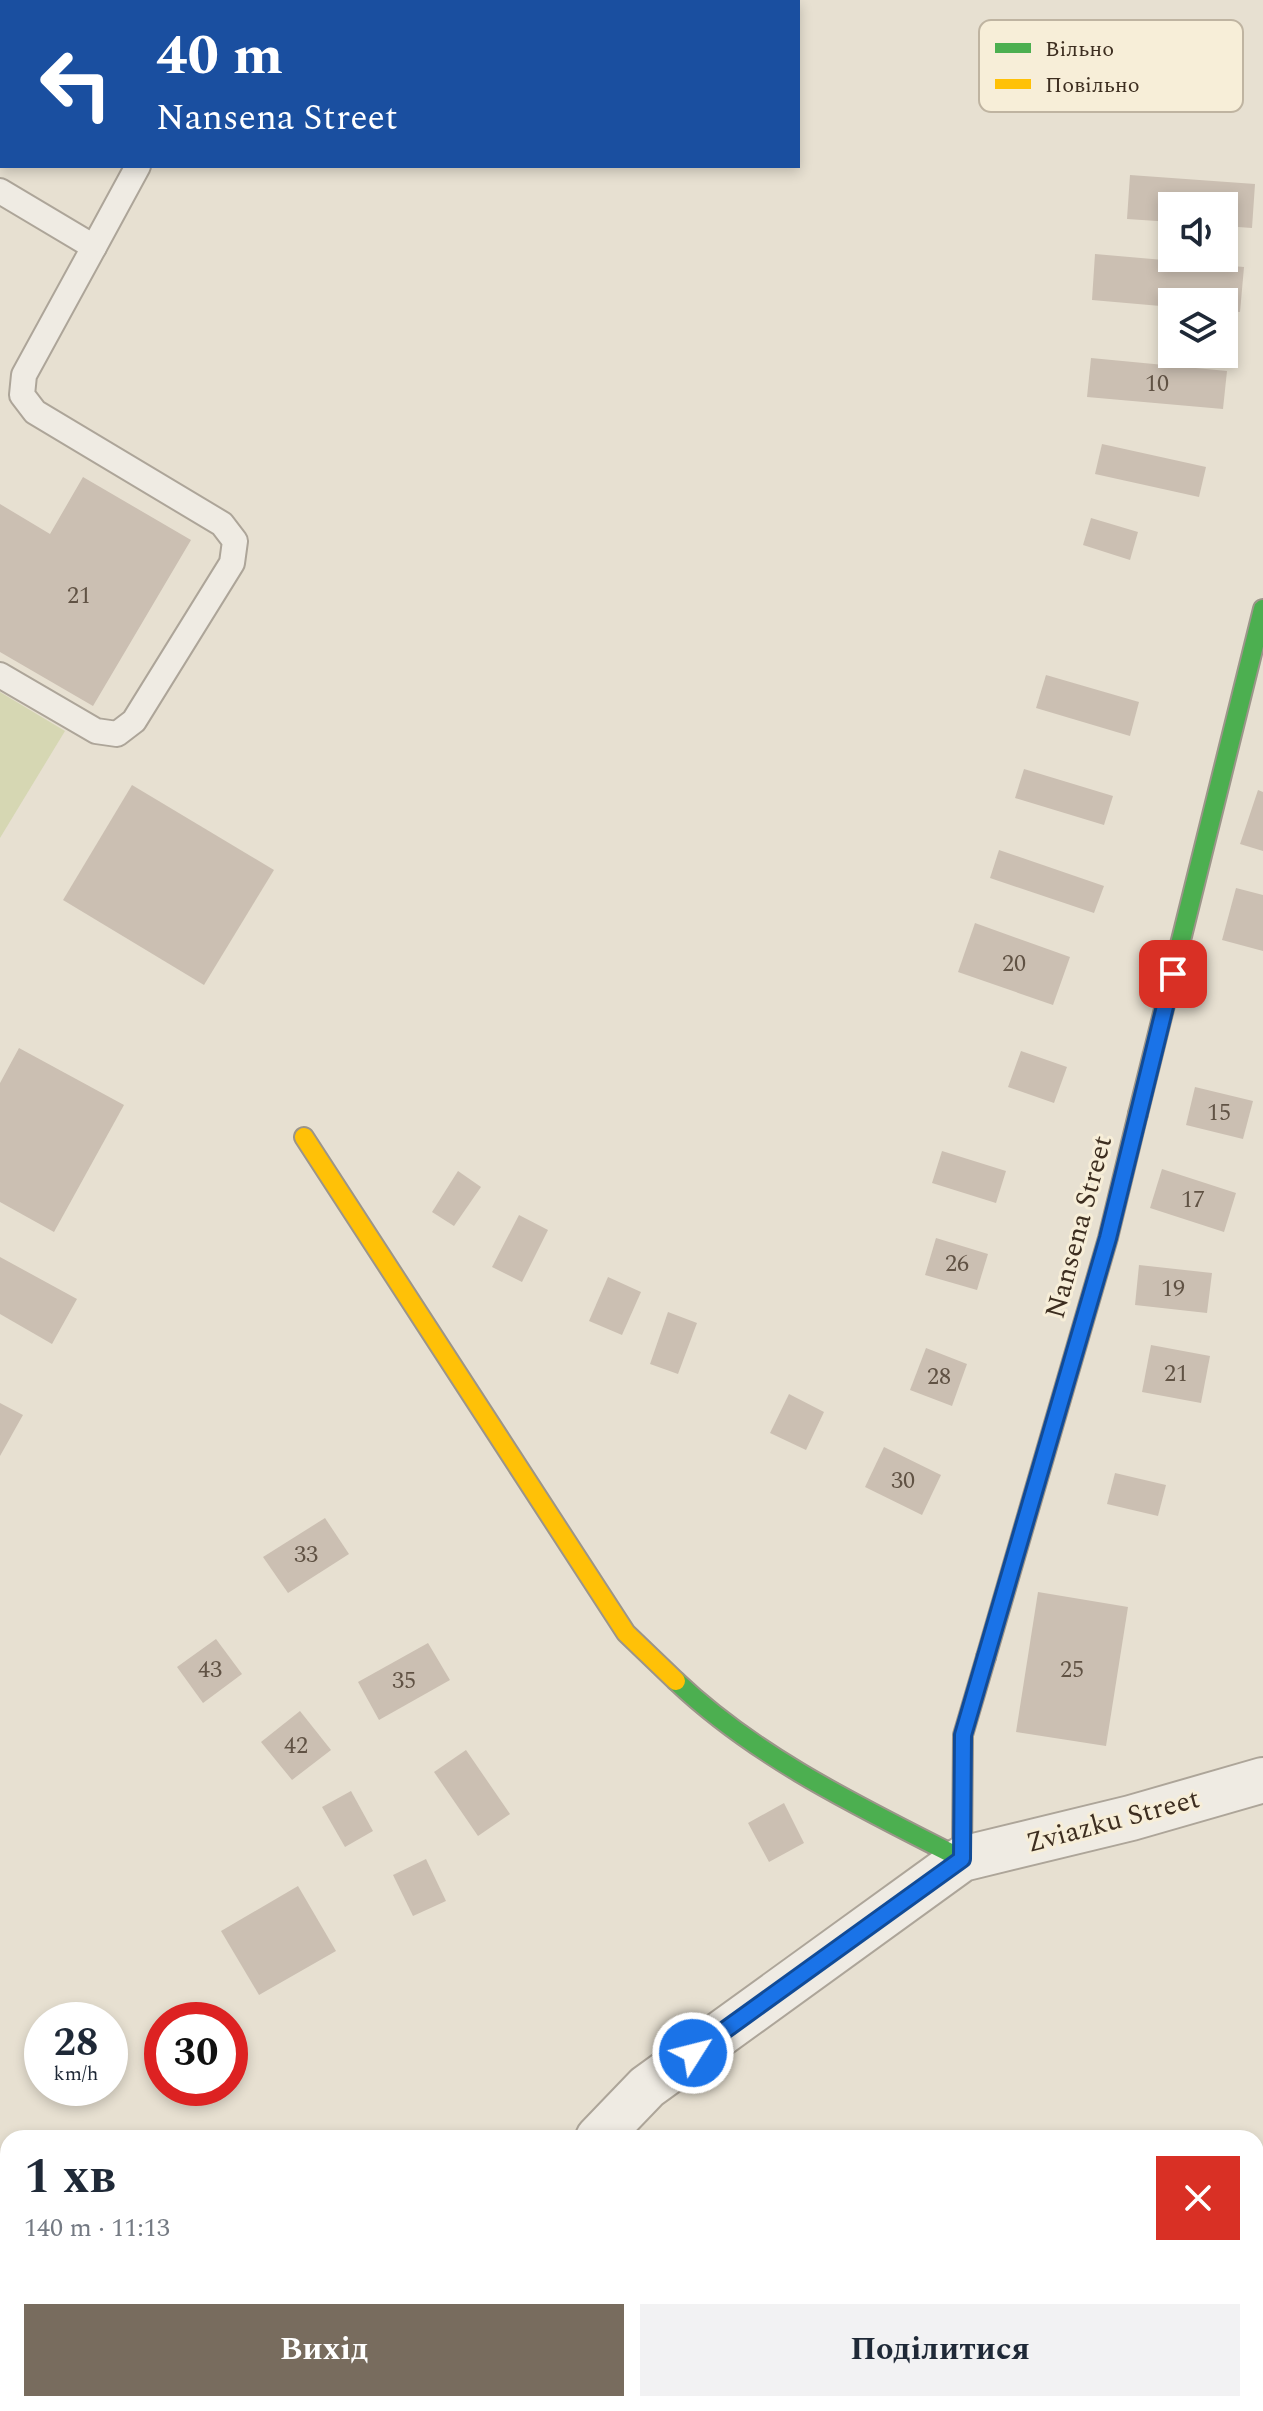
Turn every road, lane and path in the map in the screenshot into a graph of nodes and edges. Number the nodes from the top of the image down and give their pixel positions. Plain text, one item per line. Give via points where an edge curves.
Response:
1 (137, 168) edge
2 (0, 191) edge
3 (94, 247) junction
4 (1263, 609) edge
5 (0, 675) edge
6 (304, 1137) dead end
7 (1263, 1780) edge
8 (962, 1859) junction
9 (606, 2130) edge

1 - 3 lane
2 - 3 lane
3 - 5 lane via 24,375 22,395 35,412 222,524 235,541 232,563 134,721 117,734 96,731
4 - 8 street, Nansena Street via 1108,1238 963,1735
6 - 8 street via 626,1633 701,1705 808,1780
7 - 8 street, Zviazku Street
8 - 9 street via 647,2087

